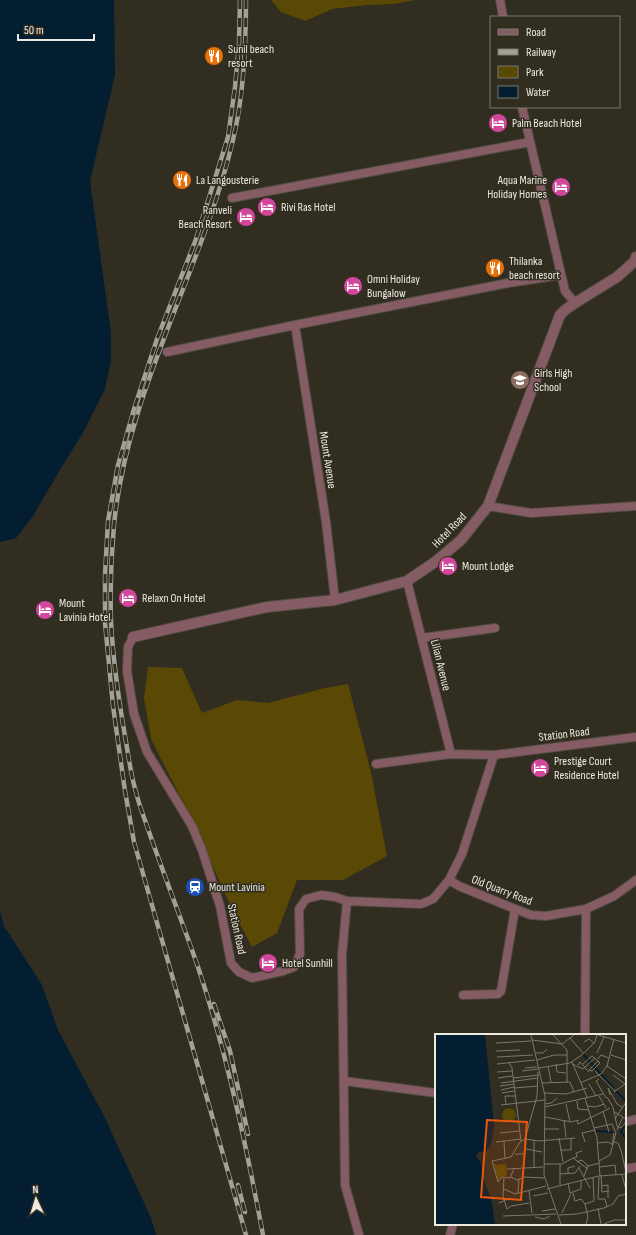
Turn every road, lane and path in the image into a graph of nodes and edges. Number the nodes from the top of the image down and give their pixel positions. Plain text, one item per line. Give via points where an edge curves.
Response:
1 (500, 0) edge
2 (503, 16) edge
3 (522, 108) edge
4 (530, 142) junction
5 (232, 198) dead end
6 (636, 261) edge
7 (561, 275) junction
8 (575, 303) junction
9 (295, 325) junction
10 (166, 352) dead end
11 (488, 506) junction
12 (636, 506) edge
13 (407, 581) junction
14 (335, 600) junction
15 (495, 628) dead end
16 (133, 637) joint
17 (422, 638) junction
18 (636, 737) edge
19 (451, 754) junction
20 (494, 755) junction
21 (376, 764) dead end
22 (449, 880) junction
23 (636, 880) edge
24 (347, 901) junction
25 (515, 909) junction
26 (586, 910) junction
27 (463, 995) dead end
28 (585, 1034) edge
29 (344, 1081) junction
30 (435, 1093) edge
31 (636, 1119) edge
32 (626, 1122) edge
33 (636, 1167) edge
34 (626, 1169) edge
35 (453, 1225) edge
36 (359, 1235) edge
37 (450, 1235) edge

1 - 2 street
3 - 4 street
4 - 5 street
4 - 7 street
6 - 8 street, Hotel Road via 617,277
7 - 8 street via 565,290
7 - 9 street
8 - 11 street, Hotel Road via 564,310 557,322
9 - 10 street
9 - 14 street, Mount Avenue via 326,522
11 - 12 street via 531,513
11 - 13 street, Hotel Road via 461,540
13 - 14 street, Hotel Road
13 - 17 street, Lilian Avenue
14 - 16 street, Hotel Road via 267,608
15 - 17 street
16 - 24 street, Station Road via 128,648 127,671 134,714 147,752 192,826 202,850 220,906 231,963 239,972 252,978 294,967 300,954 299,909 306,899 321,895
17 - 19 street, Lilian Avenue
18 - 20 street, Station Road
19 - 20 street, Station Road
19 - 21 street, Station Road
20 - 22 street, Station Road via 462,854
22 - 24 street, Station Road via 433,899 421,904
22 - 25 street, Old Quarry Road
23 - 26 street, Old Quarry Road via 614,896
24 - 29 street via 342,955
25 - 26 street, Old Quarry Road via 531,915 546,916
25 - 27 street via 501,991 498,994
26 - 28 street
29 - 30 street
29 - 36 street via 345,1185
31 - 32 street
33 - 34 street
35 - 37 street

